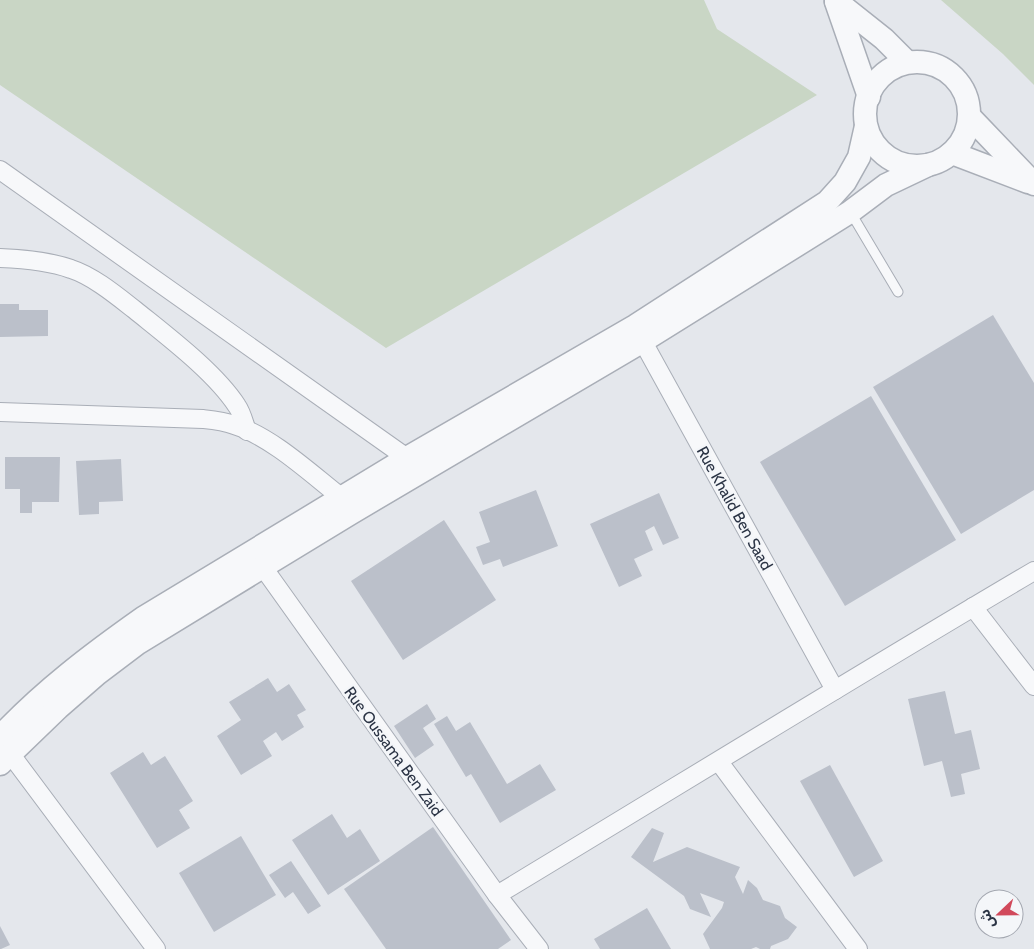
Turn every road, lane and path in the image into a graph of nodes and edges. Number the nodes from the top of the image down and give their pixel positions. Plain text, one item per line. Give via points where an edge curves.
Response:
1 (835, 1) edge
2 (907, 62) junction
3 (869, 97) junction
4 (970, 117) junction
5 (866, 126) junction
6 (952, 153) junction
7 (928, 165) junction
8 (0, 170) edge
9 (850, 212) junction
10 (0, 258) edge
11 (898, 292) dead end
12 (639, 334) junction
13 (0, 412) edge
14 (247, 430) junction
15 (412, 466) junction
16 (347, 505) junction
17 (257, 560) junction
18 (1034, 571) edge
19 (973, 607) junction
20 (1034, 686) edge
21 (835, 690) junction
22 (3, 749) edge
23 (719, 762) junction
24 (497, 895) junction
25 (156, 949) edge
26 (538, 949) edge
27 (858, 949) edge

1 - 2 street via 884,39
1 - 3 street
2 - 3 street via 883,74
2 - 4 street via 934,64 956,78 969,104
3 - 5 street via 865,110
4 - 6 street via 964,137
4 - 6 street via 1034,184
5 - 7 street via 870,137 888,157 914,166
5 - 12 street via 859,157 845,182 827,202
6 - 7 street
7 - 9 street via 886,184
8 - 15 street
9 - 11 lane
9 - 12 street
10 - 14 street via 40,261 72,269 100,285 198,363 238,407
12 - 15 street
12 - 21 street, Rue Khalid Ben Saad
13 - 14 street via 203,419
14 - 16 street via 284,452
15 - 16 street
16 - 17 street
17 - 22 street via 97,674
17 - 24 street, Rue Oussama Ben Zaid
18 - 19 street
19 - 20 street
19 - 21 street
21 - 23 street
22 - 25 street
23 - 24 street
23 - 27 street
24 - 26 street, Rue Oussama Ben Zaid

